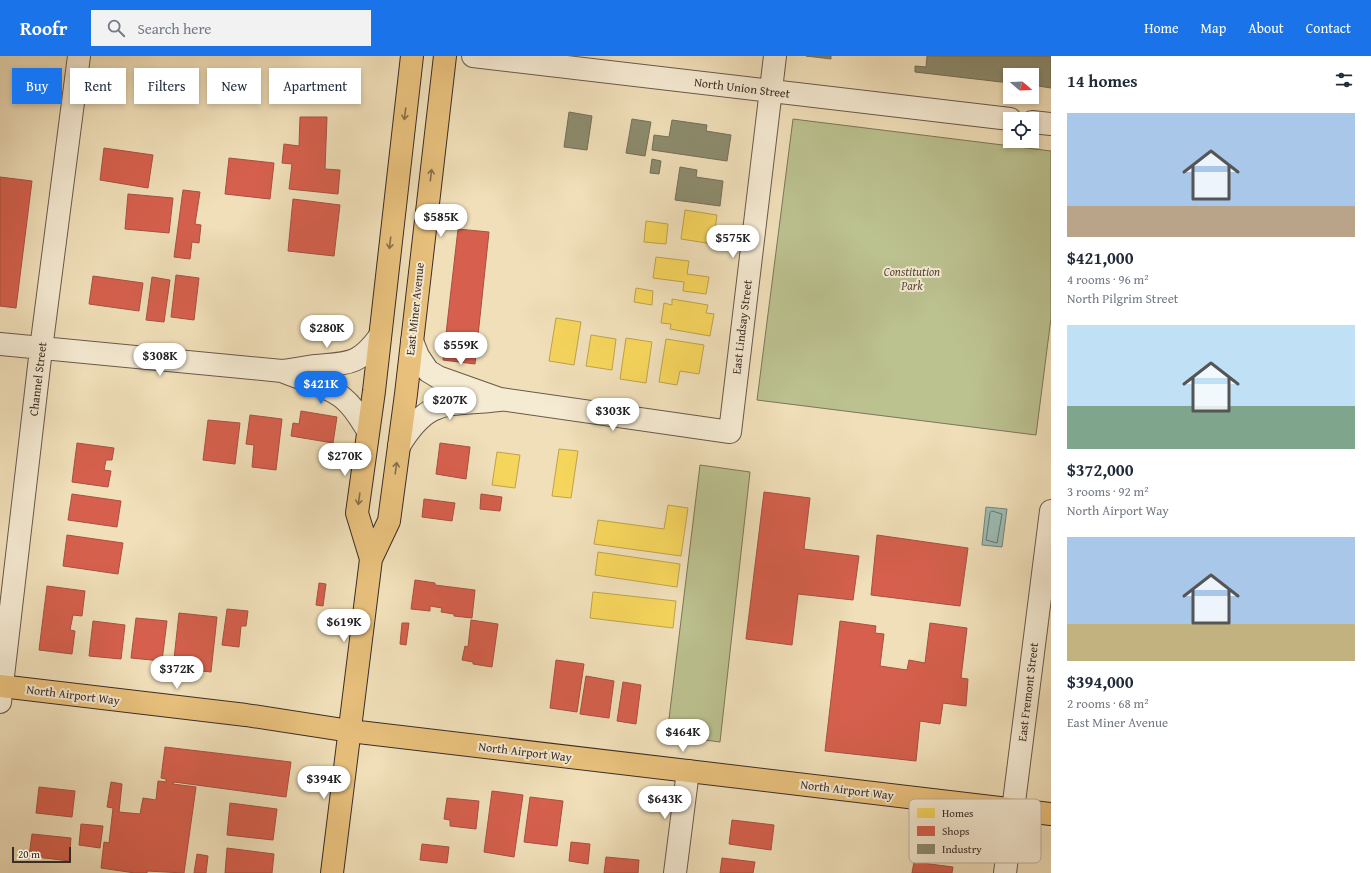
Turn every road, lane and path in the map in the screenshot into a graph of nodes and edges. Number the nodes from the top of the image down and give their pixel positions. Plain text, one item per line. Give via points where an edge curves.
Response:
1 (79, 56) edge
2 (412, 56) edge
3 (445, 56) edge
4 (476, 56) edge
5 (776, 56) edge
6 (771, 91) junction
7 (1003, 118) edge
8 (1039, 123) edge
9 (1051, 124) edge
10 (380, 336) junction
11 (412, 341) junction
12 (0, 344) edge
13 (41, 349) junction
14 (282, 371) junction
15 (500, 399) junction
16 (368, 431) junction
17 (399, 446) junction
18 (1051, 511) edge
19 (372, 559) junction
20 (1, 691) edge
21 (350, 731) junction
22 (688, 771) junction
23 (921, 799) edge
24 (1013, 799) edge
25 (1041, 813) edge
26 (1051, 814) edge
27 (1006, 863) edge
28 (332, 873) edge
29 (675, 873) edge
30 (1005, 873) edge

1 - 13 street, Channel Street
2 -> 10 main road, East Miner Avenue
11 -> 3 main road, East Miner Avenue
4 - 6 street, North Union Street
5 - 6 street, East Lindsay Street
6 - 7 street, North Union Street
6 - 15 street, East Lindsay Street via 730,432
8 - 9 street
10 - 14 street via 369,351 356,360 340,365
10 - 16 main road, East Miner Avenue
11 - 15 street via 428,371
11 - 17 main road, East Miner Avenue
12 - 13 street
13 - 14 street
13 - 20 street, Channel Street
14 - 16 street via 343,398 357,412
15 - 17 street via 446,404 434,408 423,414 409,428
16 -> 19 main road, East Miner Avenue via 357,513
19 -> 17 main road, East Miner Avenue via 389,521
18 - 24 street, East Fremont Street
19 - 21 main road, East Miner Avenue
20 - 21 main road, North Airport Way via 246,715
21 - 22 main road, North Airport Way
21 - 28 main road, East Miner Avenue
22 - 23 main road, North Airport Way
22 - 29 street
25 - 26 main road, North Airport Way
27 - 30 street, East Fremont Street

